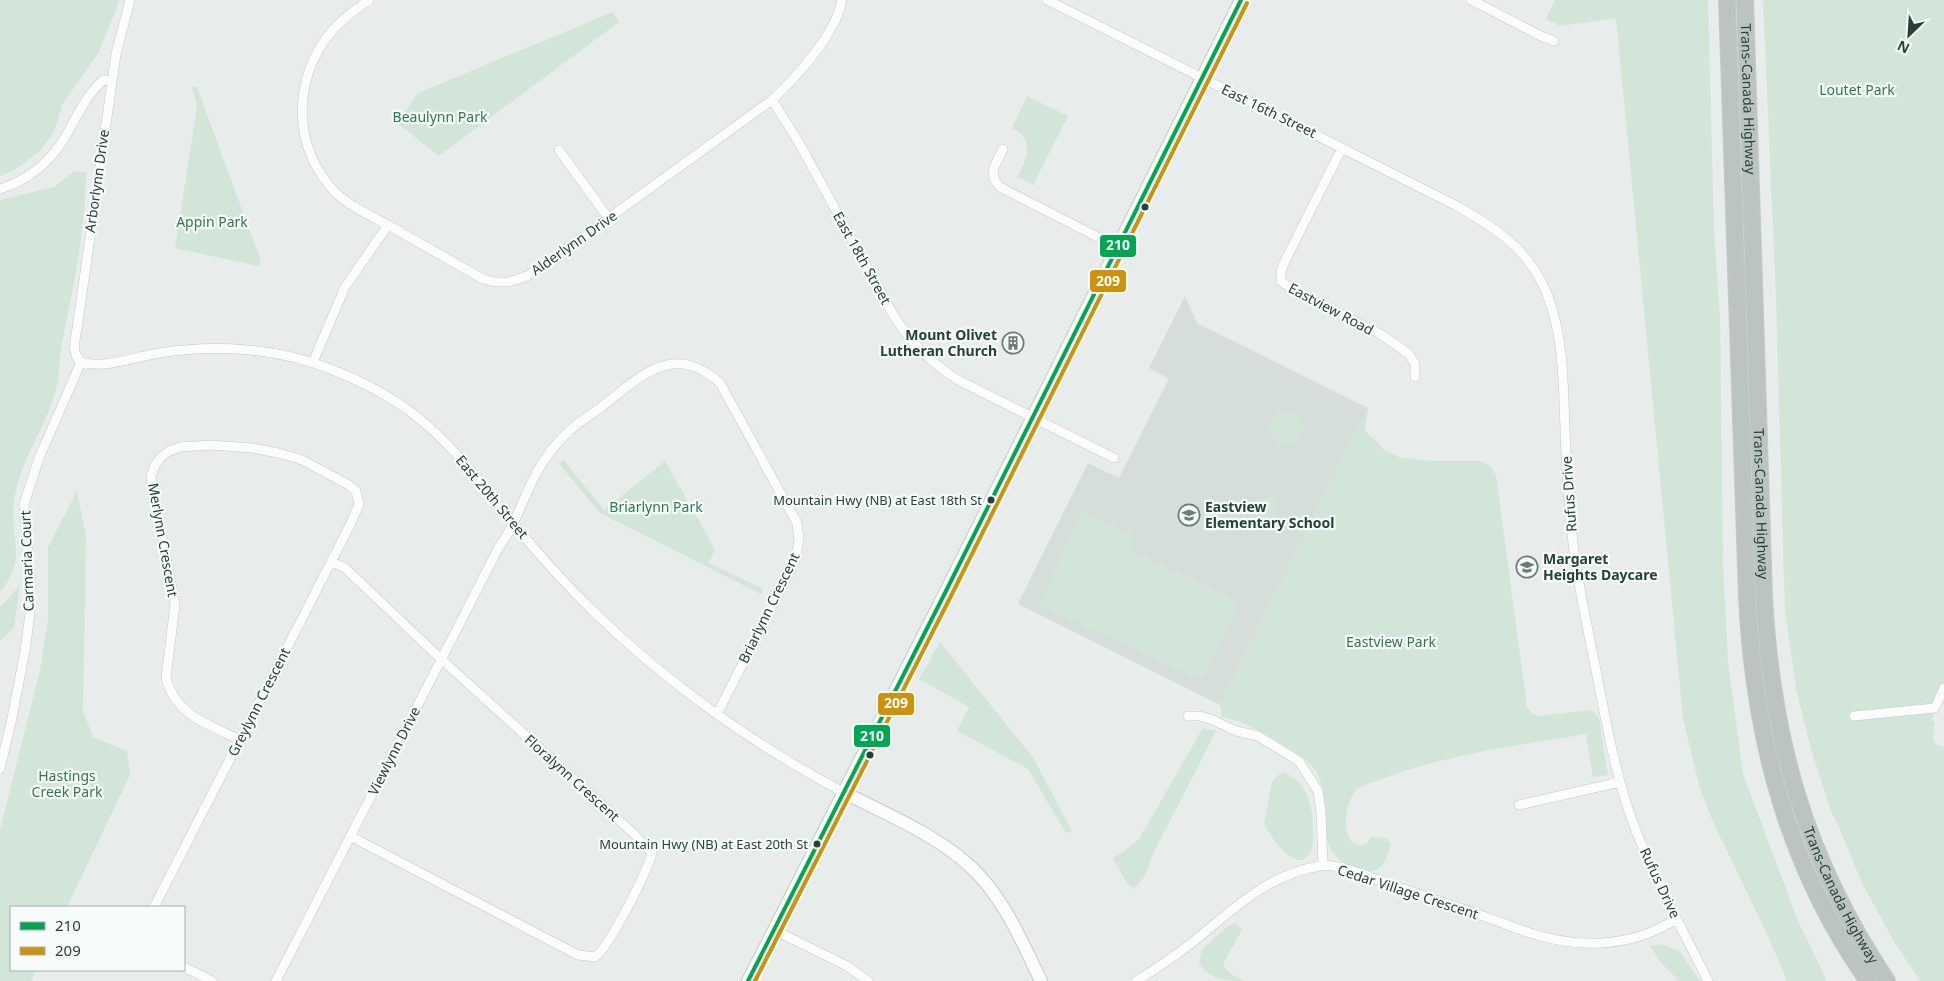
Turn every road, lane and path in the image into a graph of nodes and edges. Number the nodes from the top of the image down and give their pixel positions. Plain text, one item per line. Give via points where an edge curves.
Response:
1 (130, 0) edge
2 (369, 0) edge
3 (842, 0) edge
4 (1047, 0) edge
5 (1241, 0) edge
6 (1471, 0) edge
7 (1728, 0) edge
8 (1745, 0) edge
9 (1554, 41) dead end
10 (1202, 78) junction
11 (112, 81) junction
12 (772, 100) junction
13 (1342, 148) junction
14 (559, 150) dead end
15 (1003, 150) dead end
16 (0, 189) edge
17 (609, 219) junction
18 (1490, 225) joint
19 (388, 226) junction
20 (1117, 247) junction
21 (81, 362) junction
22 (313, 362) junction
23 (1416, 377) dead end
24 (1032, 416) junction
25 (1114, 458) dead end
26 (358, 496) joint
27 (514, 523) junction
28 (331, 561) junction
29 (441, 658) junction
30 (1944, 688) edge
31 (717, 714) junction
32 (1188, 716) dead end
33 (1854, 716) dead end
34 (240, 740) junction
35 (0, 769) edge
36 (1620, 782) junction
37 (843, 792) junction
38 (1519, 805) dead end
39 (350, 836) junction
40 (1323, 866) junction
41 (155, 906) edge
42 (1676, 919) junction
43 (774, 930) junction
44 (185, 968) edge
45 (212, 981) edge
46 (276, 981) edge
47 (748, 981) edge
48 (868, 981) edge
49 (1041, 981) edge
50 (1136, 981) edge
51 (1708, 981) edge
52 (1868, 981) edge
53 (1887, 981) edge

1 - 11 street, Arborlynn Drive
2 - 19 street, Alderlynn Drive via 332,30 322,43 305,84 302,117 309,150 324,179 352,205
3 - 12 street, Alderlynn Drive via 840,14 828,34
4 - 10 street, East 16th Street
5 - 10 main road
6 - 9 street
7 - 52 highway, Trans-Canada Highway via 1746,588 1753,680 1769,762 1792,836 1821,902
8 - 53 highway, Trans-Canada Highway via 1764,597 1770,678 1786,758 1808,831 1841,903
10 - 13 street, East 16th Street
10 - 20 main road
11 - 16 street via 103,80 89,94 48,160 26,178
11 - 21 street, Arborlynn Drive via 74,347
12 - 17 street, Alderlynn Drive
12 - 24 street, East 18th Street via 905,334 941,370
13 - 18 street, East 16th Street
13 - 23 street, Eastview Road via 1284,263 1281,280 1293,290 1382,335 1409,354 1415,364
14 - 17 street
15 - 20 street via 992,177 1000,187
17 - 19 street, Alderlynn Drive via 527,276 509,282 483,279
18 - 36 street, Rufus Drive via 1529,260 1555,317 1560,339 1572,535 1600,694
19 - 22 street via 346,287
20 - 24 main road
21 - 22 street, East 20th Street via 97,365 210,348 259,352
21 - 35 street, Carmaria Court via 24,504 30,613
22 - 27 street, East 20th Street via 363,383 426,424 451,448
24 - 25 street, East 18th Street
24 - 37 main road
26 - 28 street, Greylynn Crescent via 356,512
26 - 34 street, Merlynn Crescent via 349,485 300,459 252,448 180,447 168,451 155,465 152,485 175,604 166,678 169,689 183,710
27 - 29 street, Viewlynn Drive
27 - 31 street, East 20th Street via 594,613 637,652
27 - 31 street, Briarlynn Crescent via 543,462 578,423 657,368 684,364 711,374 720,383 785,498 797,523 799,540 795,561
28 - 29 street, Floralynn Crescent via 345,568
28 - 34 street, Greylynn Crescent
29 - 39 street, Viewlynn Drive
29 - 39 street, Floralynn Crescent via 647,847 652,853 641,880 602,952 596,957 588,957 578,955
30 - 33 street via 1935,708
31 - 37 street, East 20th Street
32 - 40 street via 1206,718 1258,736 1299,761 1318,791
34 - 41 street, Greylynn Crescent
36 - 38 street
36 - 42 street, Rufus Drive via 1633,822
37 - 43 main road
37 - 49 main road via 921,832 972,868 1007,914
39 - 46 street, Viewlynn Drive
40 - 42 street, Cedar Village Crescent via 1371,878 1524,931 1582,944 1610,944 1646,935
40 - 50 street, Cedar Village Crescent via 1281,877 1253,893
42 - 51 street, Rufus Drive
43 - 47 main road
43 - 48 street via 847,966
44 - 45 street

